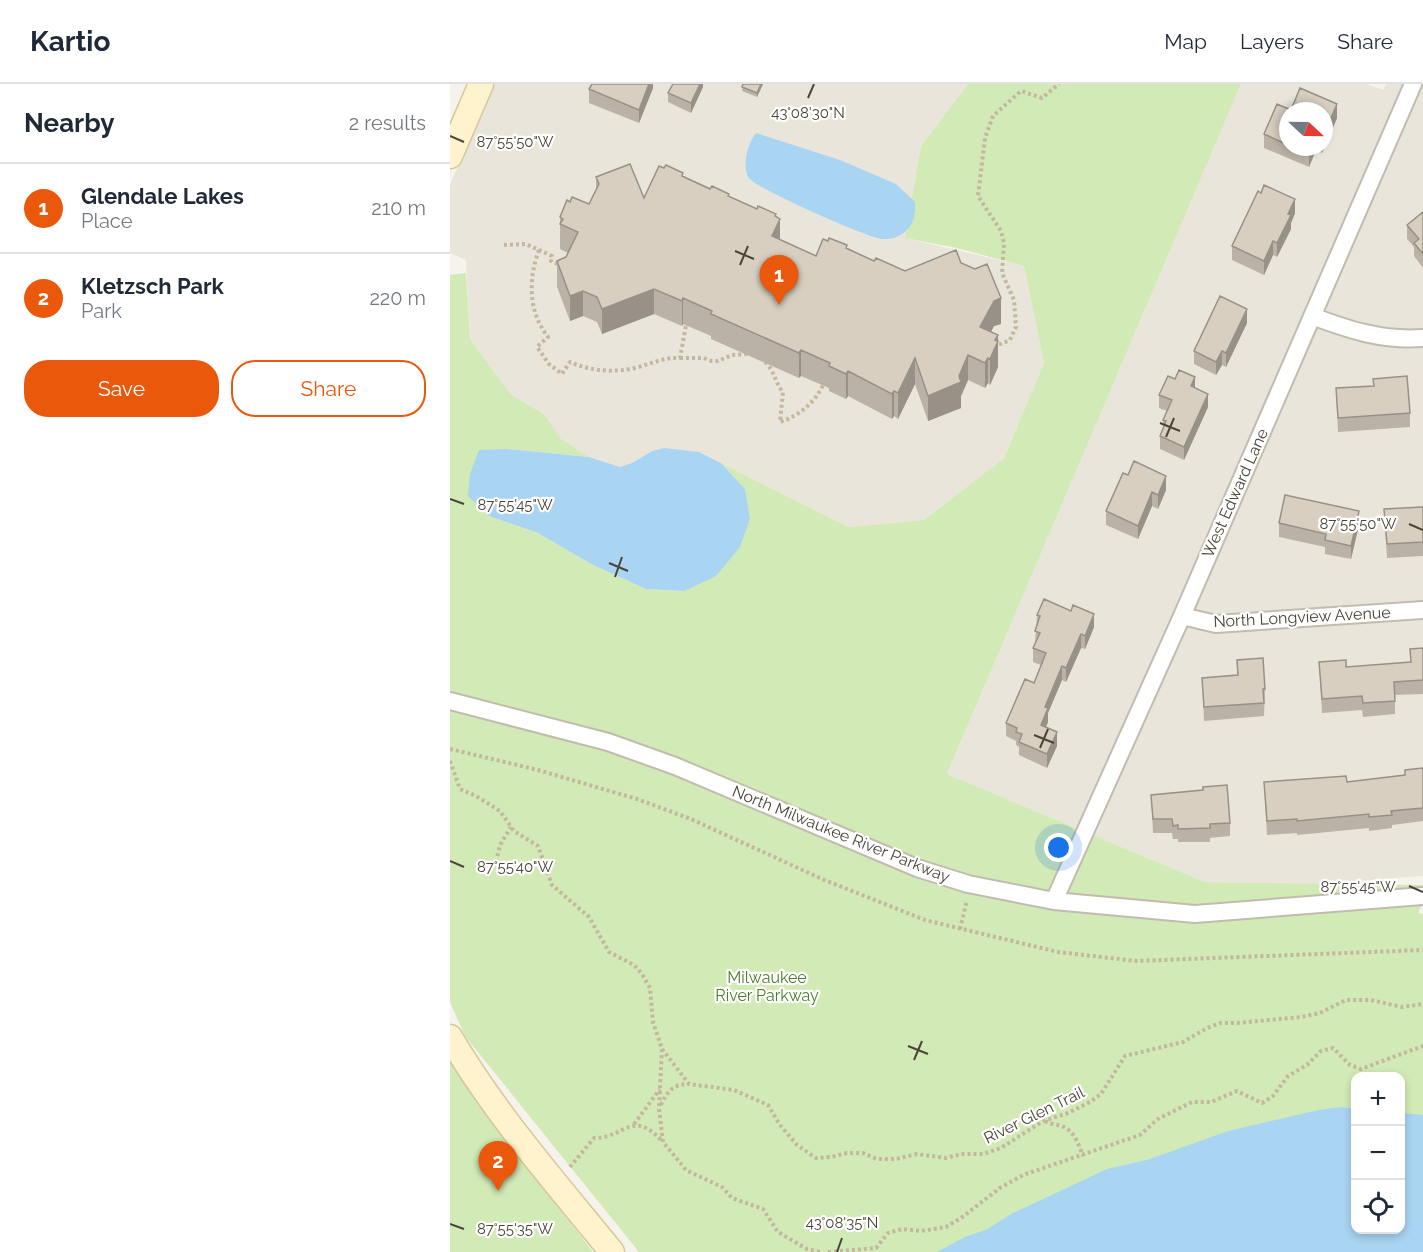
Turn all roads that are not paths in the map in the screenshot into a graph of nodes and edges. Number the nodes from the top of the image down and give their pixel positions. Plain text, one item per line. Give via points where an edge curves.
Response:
1 (481, 84) edge
2 (1413, 84) edge
3 (450, 156) edge
4 (1312, 316) junction
5 (1423, 338) edge
6 (1423, 610) edge
7 (1182, 616) junction
8 (450, 701) edge
9 (1423, 896) edge
10 (1054, 901) junction
11 (450, 1037) edge
12 (612, 1252) edge

1 - 3 street
2 - 4 street, West Edward Lane
4 - 5 street via 1376,336
4 - 7 street, West Edward Lane
6 - 7 street, North Longview Avenue via 1216,624
7 - 10 street, West Edward Lane
8 - 10 street, North Milwaukee River Parkway via 608,742 675,766 917,868
9 - 10 street, North Milwaukee River Parkway via 1195,914
11 - 12 street via 517,1136

